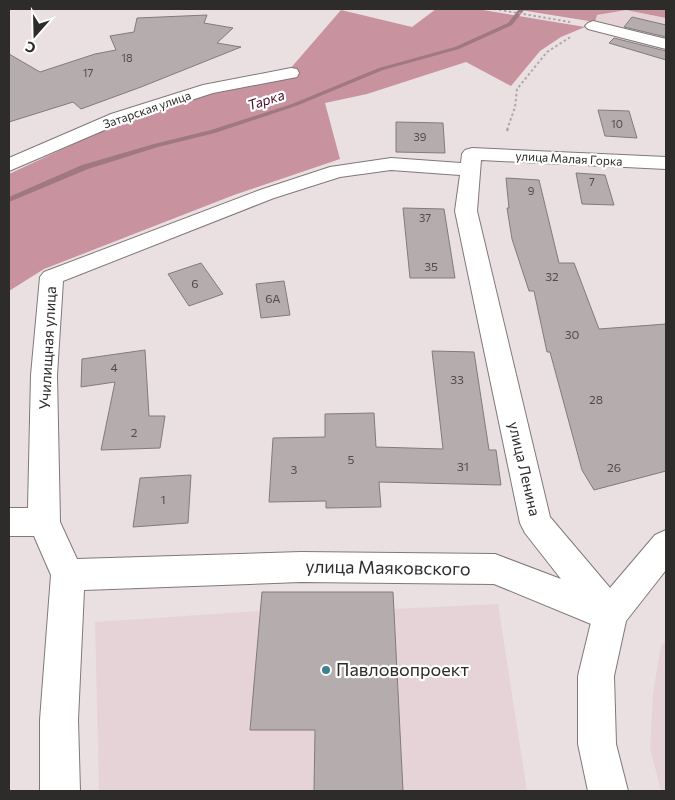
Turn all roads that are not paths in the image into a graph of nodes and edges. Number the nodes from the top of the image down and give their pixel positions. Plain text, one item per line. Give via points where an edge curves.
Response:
1 (593, 26) road end
2 (666, 44) edge
3 (291, 73) dead end
4 (471, 162) junction
5 (9, 165) edge
6 (665, 165) edge
7 (9, 522) edge
8 (44, 522) junction
9 (666, 545) edge
10 (68, 575) junction
11 (610, 614) junction
12 (60, 791) edge
13 (608, 791) edge

1 - 2 street
3 - 5 street, Затарская улица via 209,89 117,118
4 - 6 street, улица Малая Горка via 506,157
4 - 8 street, Училищная улица via 391,164 337,171 267,194 52,277 44,375
4 - 11 street, улица Ленина via 466,211 536,523
7 - 8 street
8 - 10 street, Училищная улица
9 - 11 street
10 - 11 street, улица Маяковского via 301,567 495,569
10 - 12 street, Училищная улица via 59,720
11 - 13 street via 596,676 597,744

